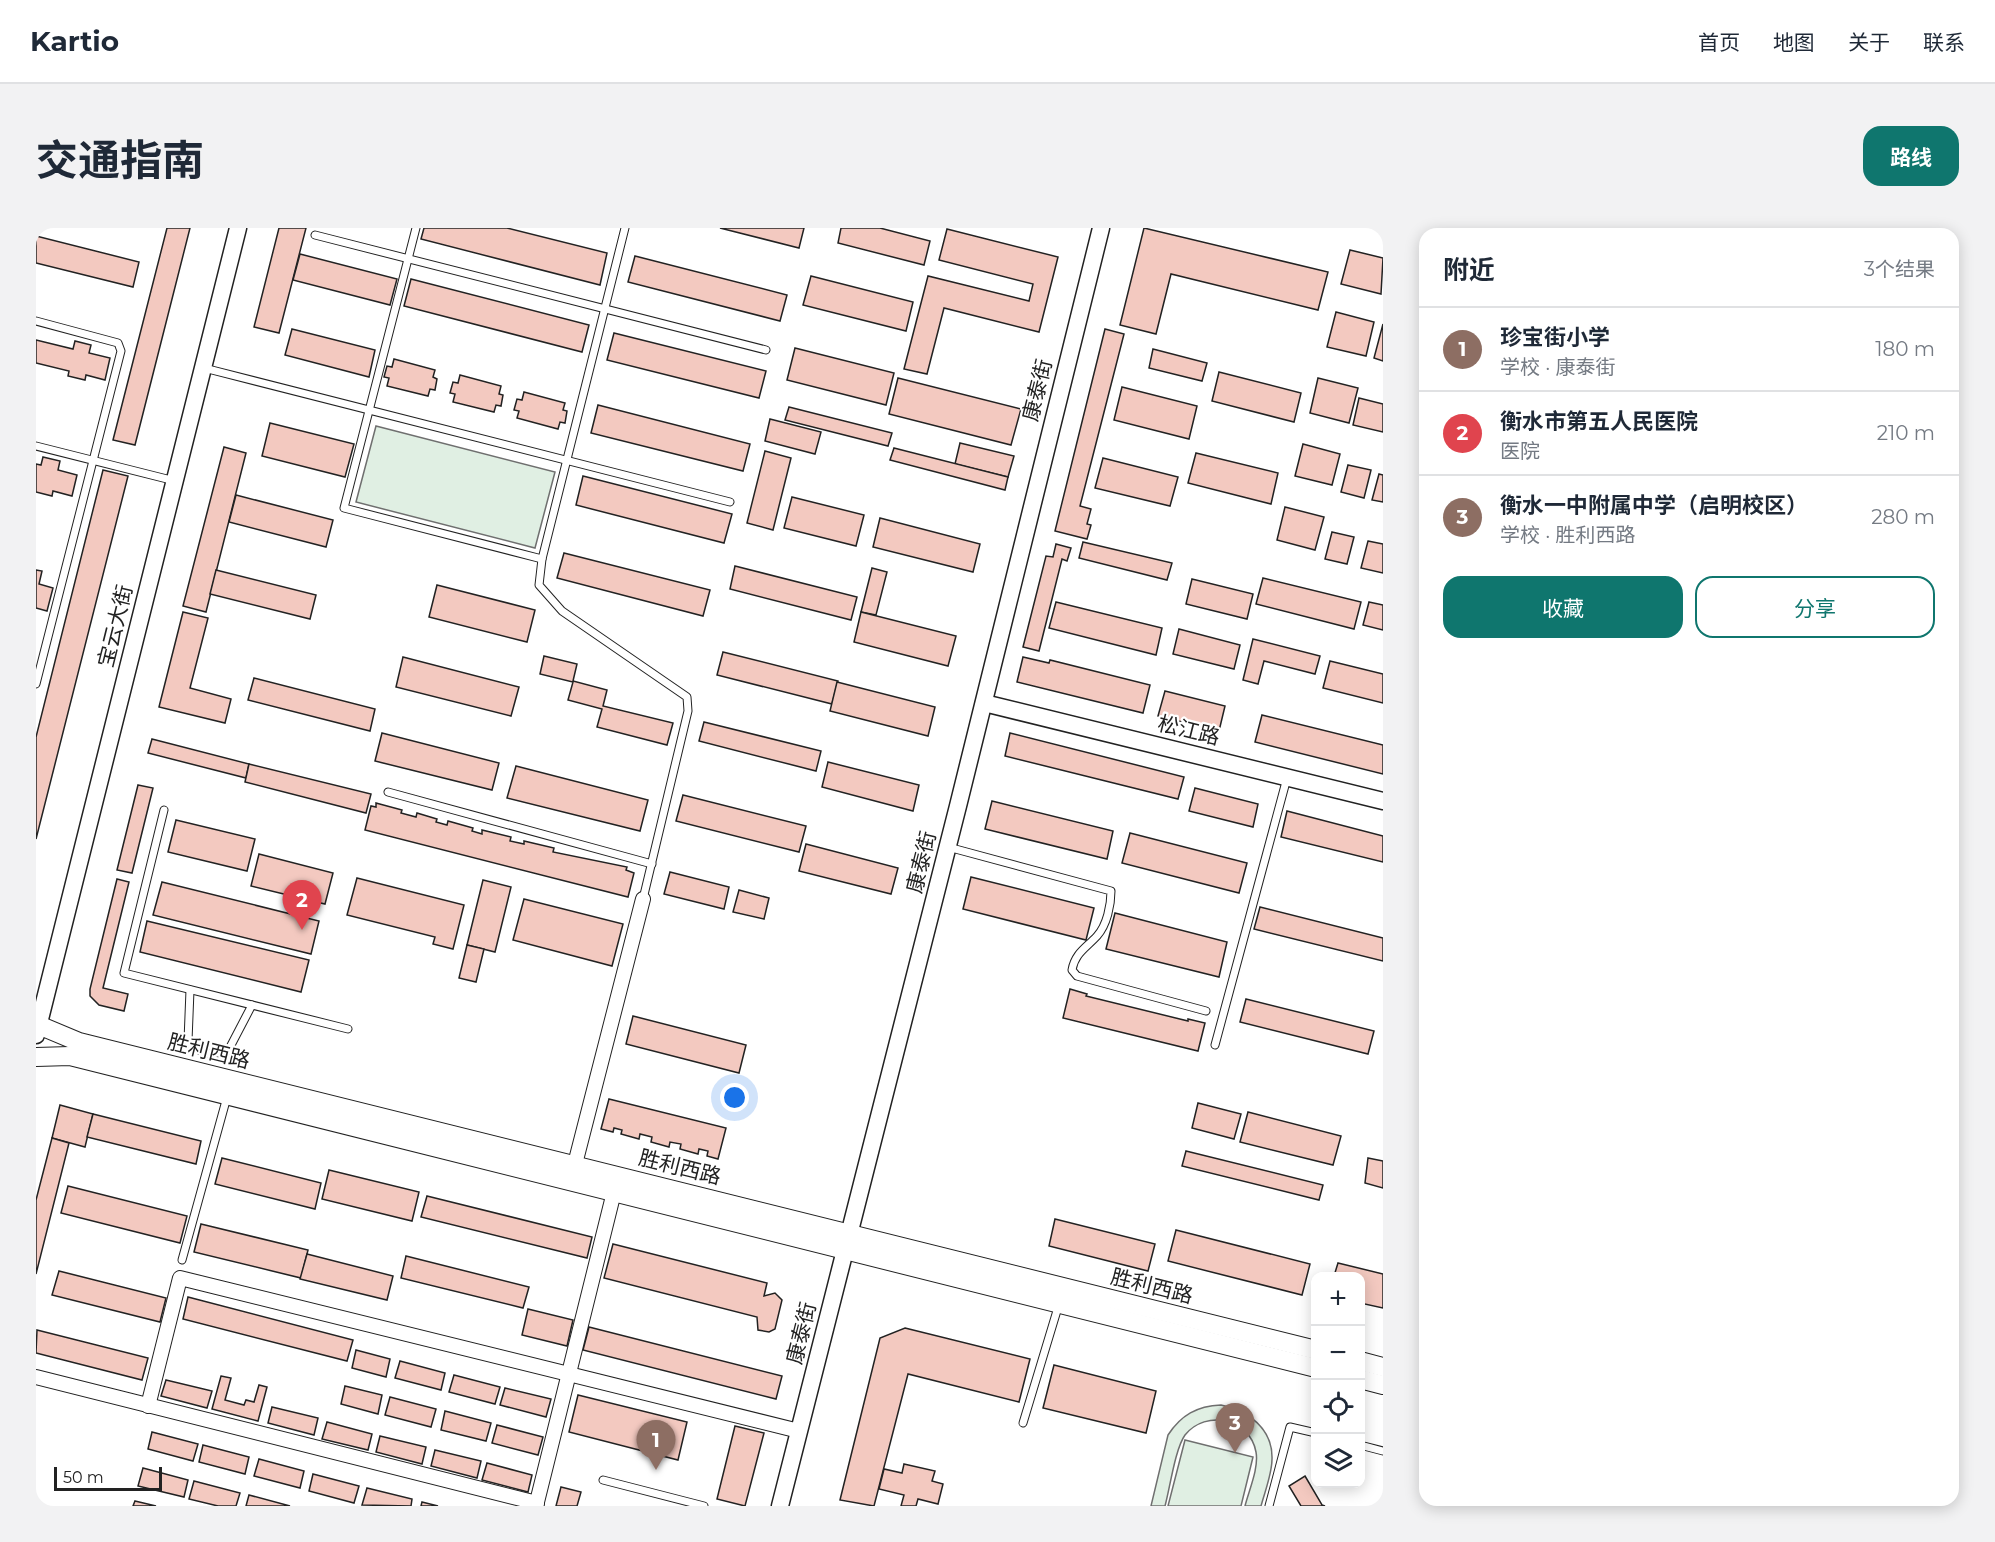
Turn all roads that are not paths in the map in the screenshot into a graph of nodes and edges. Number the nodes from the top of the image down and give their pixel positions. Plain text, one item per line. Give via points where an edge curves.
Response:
1 (238, 228) edge
2 (416, 228) edge
3 (625, 228) edge
4 (1101, 228) edge
5 (315, 235) dead end
6 (408, 259) junction
7 (605, 309) junction
8 (36, 321) edge
9 (766, 350) dead end
10 (203, 368) junction
11 (370, 410) junction
12 (36, 446) edge
13 (94, 460) junction
14 (567, 460) junction
15 (175, 480) junction
16 (730, 502) dead end
17 (542, 559) junction
18 (36, 684) edge
19 (984, 703) junction
20 (1287, 778) junction
21 (388, 792) dead end
22 (1383, 801) edge
23 (164, 810) dead end
24 (948, 847) junction
25 (652, 864) junction
26 (644, 898) joint
27 (190, 990) junction
28 (252, 1005) junction
29 (1206, 1011) dead end
30 (37, 1028) edge
31 (348, 1029) dead end
32 (1215, 1045) dead end
33 (205, 1053) junction
34 (36, 1057) edge
35 (199, 1072) junction
36 (228, 1095) junction
37 (575, 1164) junction
38 (614, 1192) junction
39 (847, 1241) junction
40 (182, 1260) dead end
41 (1059, 1304) junction
42 (1311, 1349) edge
43 (1365, 1362) edge
44 (1311, 1367) edge
45 (1383, 1367) edge
46 (569, 1374) junction
47 (36, 1377) edge
48 (1364, 1380) edge
49 (1383, 1385) edge
50 (148, 1406) junction
51 (1023, 1423) dead end
52 (799, 1431) junction
53 (1311, 1432) edge
54 (1365, 1446) edge
55 (1383, 1451) edge
56 (603, 1480) dead end
57 (536, 1505) edge
58 (704, 1506) edge
59 (780, 1506) edge
60 (1269, 1506) edge

1 - 10 street, 宝云大街
2 - 6 lane
3 - 7 lane
4 - 19 street, 康泰街
5 - 6 lane
6 - 7 lane
6 - 11 lane
7 - 9 lane
7 - 14 lane
8 - 13 lane via 118,343 121,351
10 - 11 lane
10 - 15 street, 宝云大街
11 - 14 lane
11 - 17 lane via 344,508
12 - 13 lane
13 - 15 lane
13 - 18 lane
14 - 16 lane
14 - 17 lane
15 - 30 street, 宝云大街
17 - 25 lane via 539,585 543,593 562,611 687,697 688,711
19 - 20 street, 松江路
19 - 24 street, 康泰街
20 - 22 street, 松江路
20 - 32 lane
21 - 25 lane
23 - 27 lane via 124,973
24 - 29 lane via 1111,891 1104,925 1079,952 1072,970 1077,976
24 - 39 street, 康泰街
25 - 26 lane
26 - 37 street
27 - 28 lane
27 - 33 lane via 188,1041
28 - 31 lane
28 - 33 lane via 228,1051
30 - 35 main road, 胜利西路
33 - 35 lane
34 - 36 main road, 胜利西路 via 70,1056
35 - 37 main road, 胜利西路
36 - 38 main road, 胜利西路
36 - 40 lane
37 - 39 main road, 胜利西路
38 - 39 main road, 胜利西路
38 - 46 street
39 - 41 main road, 胜利西路
39 - 42 main road, 胜利西路
39 - 52 street, 康泰街
41 - 44 main road, 胜利西路
41 - 51 lane
43 - 45 main road
46 - 50 street via 180,1278
46 - 52 street
46 - 57 street
47 - 50 street
48 - 49 main road
50 - 57 street
52 - 59 street, 康泰街
53 - 60 lane via 1290,1427
54 - 55 lane
56 - 58 lane

